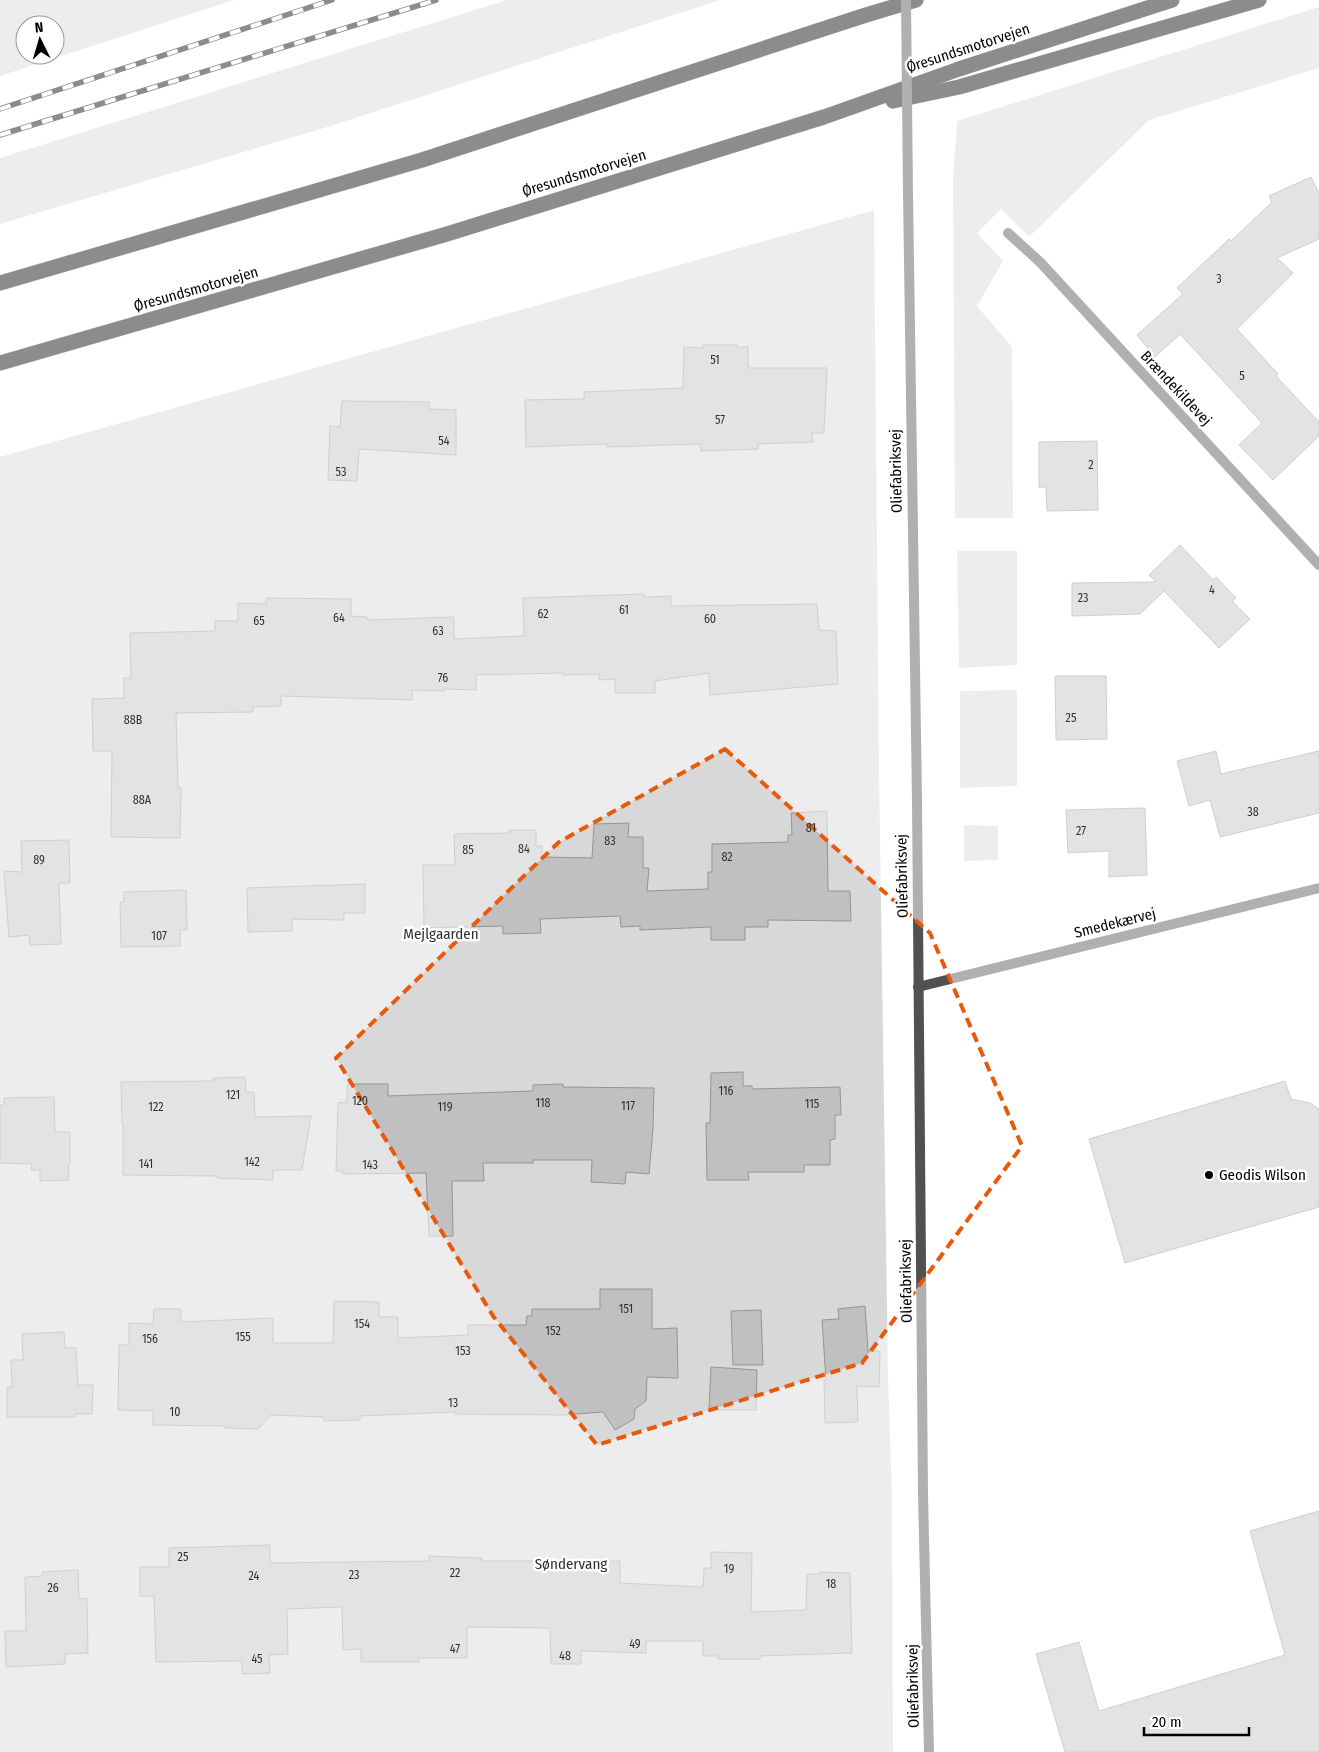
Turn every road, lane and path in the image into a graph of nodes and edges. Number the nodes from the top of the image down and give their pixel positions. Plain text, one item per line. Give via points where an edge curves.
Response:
1 (906, 0) edge
2 (916, 0) edge
3 (1172, 0) edge
4 (1260, 0) edge
5 (824, 117) junction
6 (1008, 233) dead end
7 (0, 283) edge
8 (0, 364) edge
9 (1319, 565) edge
10 (1319, 888) edge
11 (918, 987) junction
12 (929, 1752) edge

1 - 11 street, Oliefabriksvej, bridge
2 - 7 highway via 422,160
3 - 5 highway, Øresundsmotorvejen
4 - 5 highway via 958,87
5 - 8 highway, Øresundsmotorvejen via 447,234
6 - 9 street, Brændekildevej via 1040,262
10 - 11 street, Smedekærvej
11 - 12 street, Oliefabriksvej

